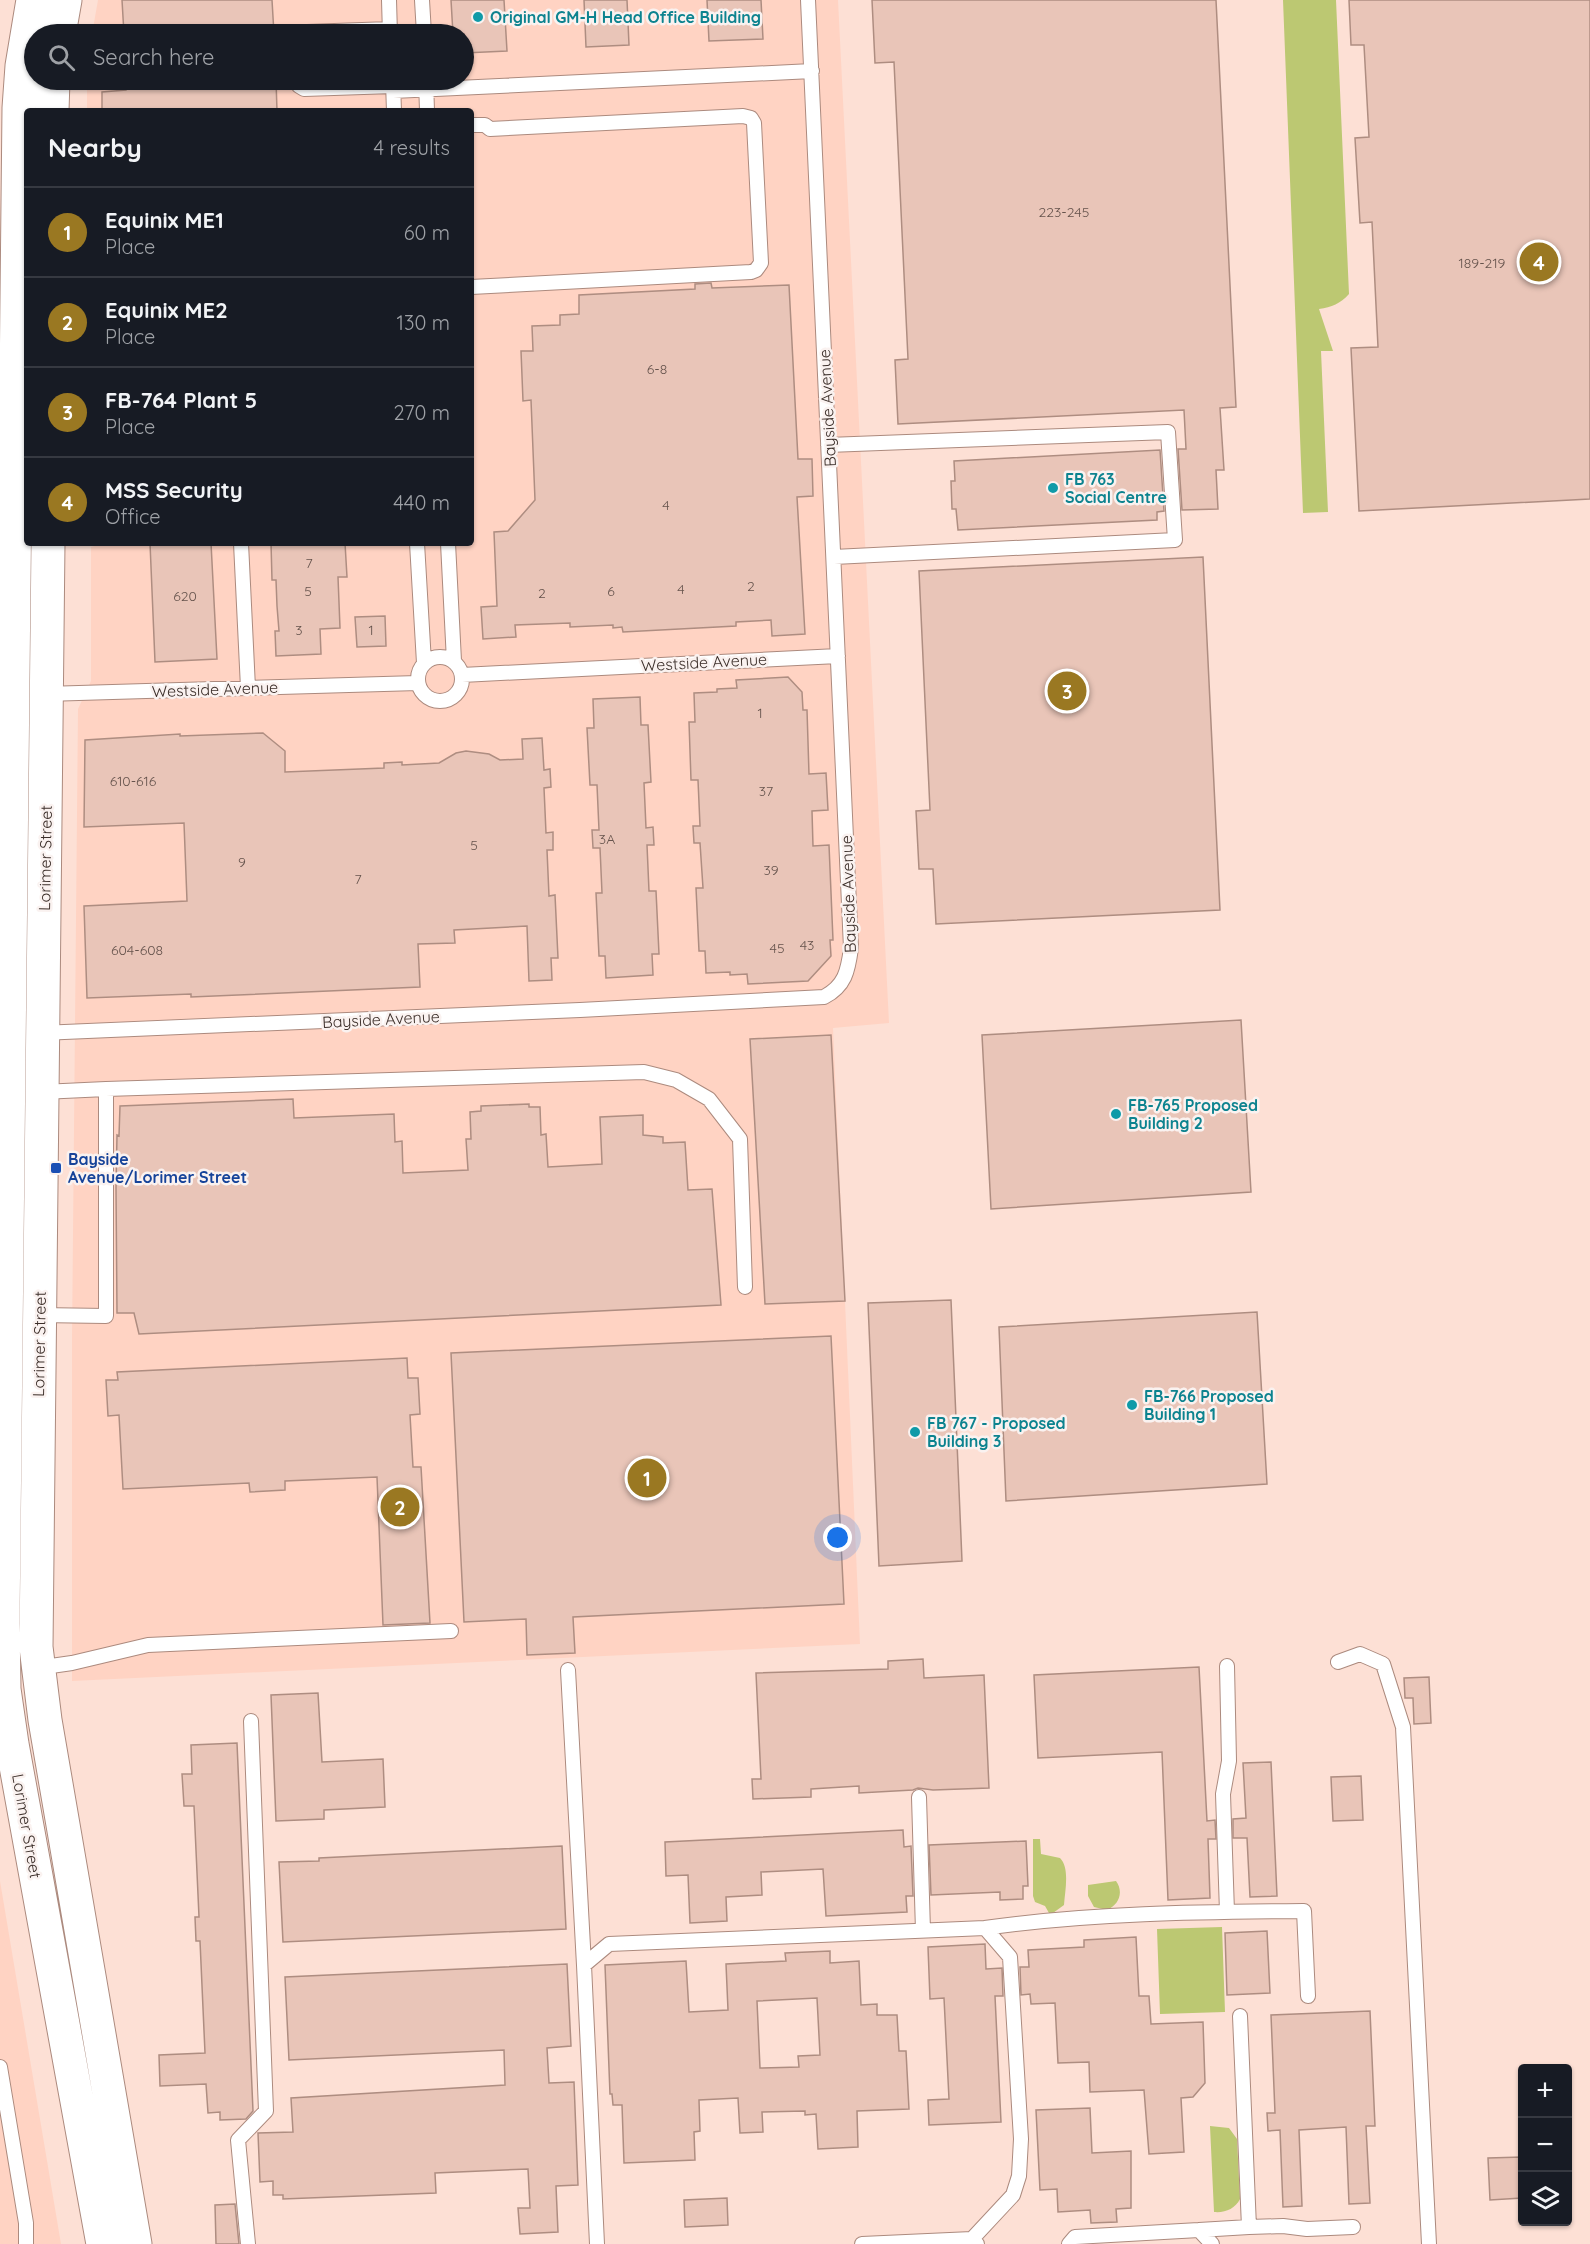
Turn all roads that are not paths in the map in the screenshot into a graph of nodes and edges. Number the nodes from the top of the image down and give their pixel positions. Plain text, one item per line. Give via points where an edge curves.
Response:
1 (33, 0) edge
2 (65, 0) edge
3 (388, 0) edge
4 (422, 0) edge
5 (808, 0) edge
6 (29, 24) edge
7 (61, 24) edge
8 (390, 24) edge
9 (423, 24) edge
10 (24, 58) edge
11 (812, 71) junction
12 (474, 83) edge
13 (52, 90) edge
14 (393, 90) edge
15 (426, 90) edge
16 (52, 108) edge
17 (394, 108) edge
18 (427, 108) edge
19 (474, 125) edge
20 (22, 218) edge
21 (474, 287) edge
22 (24, 337) edge
23 (828, 445) junction
24 (28, 546) edge
25 (48, 546) edge
26 (241, 546) edge
27 (417, 546) edge
28 (448, 546) edge
29 (834, 558) junction
30 (838, 656) junction
31 (454, 661) junction
32 (424, 663) junction
33 (462, 675) junction
34 (418, 683) junction
35 (248, 688) junction
36 (30, 694) junction
37 (26, 1033) junction
38 (106, 1089) junction
39 (25, 1092) junction
40 (19, 1236) edge
41 (745, 1287) dead end
42 (39, 1315) junction
43 (451, 1631) dead end
44 (1338, 1662) dead end
45 (1227, 1666) dead end
46 (37, 1668) junction
47 (567, 1670) dead end
48 (251, 1721) dead end
49 (919, 1797) dead end
50 (1227, 1912) junction
51 (985, 1929) junction
52 (924, 1931) junction
53 (86, 1961) junction
54 (584, 1965) junction
55 (52, 1967) junction
56 (1308, 1996) dead end
57 (1240, 2016) dead end
58 (0, 2067) edge
59 (1353, 2226) dead end
60 (1249, 2227) junction
61 (1199, 2230) junction
62 (975, 2241) edge
63 (26, 2244) edge
64 (103, 2244) edge
65 (135, 2244) edge
66 (248, 2244) edge
67 (597, 2244) edge
68 (862, 2244) edge
69 (1069, 2244) edge
70 (1212, 2244) edge
71 (1429, 2244) edge

1 - 6 main road, Lorimer Street
2 - 7 main road
3 - 8 lane
4 - 9 lane
5 - 11 lane, Bayside Avenue
10 - 20 main road, Lorimer Street
11 - 12 lane
11 - 23 lane, Bayside Avenue
13 - 16 main road
14 - 17 lane
15 - 18 lane
19 - 21 lane via 485,124 490,129 751,118 761,263 756,270
20 - 22 main road, Lorimer Street
23 - 29 lane, Bayside Avenue
23 - 29 lane via 1168,432 1175,540
24 - 36 main road, Lorimer Street
25 - 36 main road, Lorimer Street
26 - 35 lane
27 - 32 lane
28 - 31 lane
29 - 30 lane, Bayside Avenue
30 - 33 lane, Westside Avenue
30 - 37 lane, Bayside Avenue via 851,948 842,982 836,991 824,997
31 - 32 lane via 442,656
31 - 33 lane
32 - 34 lane
33 - 34 lane via 460,690 448,700 433,700 421,691
34 - 35 lane, Westside Avenue
35 - 36 lane, Westside Avenue
36 - 37 main road, Lorimer Street
37 - 39 main road, Lorimer Street
38 - 39 lane
38 - 41 lane via 644,1072 676,1080 709,1099 740,1139
38 - 42 lane via 106,1316
39 - 40 main road, Lorimer Street
40 - 42 main road, Lorimer Street
40 - 55 main road, Lorimer Street via 3,1580 4,1689
42 - 46 main road, Lorimer Street
43 - 46 lane via 148,1645
44 - 71 lane via 1360,1654 1383,1664 1403,1727
45 - 50 lane via 1229,1761 1223,1794
46 - 53 main road, Lorimer Street
47 - 54 lane
48 - 66 lane via 266,2111 238,2140
49 - 52 lane
50 - 51 lane via 1044,1920
50 - 56 lane via 1304,1911
51 - 52 lane
51 - 62 lane via 1010,1957 1021,2139 1014,2195
52 - 54 lane via 609,1944
53 - 55 main road
53 - 65 main road, Lorimer Street
54 - 67 lane
55 - 64 main road, Lorimer Street
57 - 60 lane
58 - 63 lane via 26,2223
59 - 60 lane
60 - 61 lane
61 - 69 lane via 1075,2237
61 - 70 lane
62 - 68 lane

